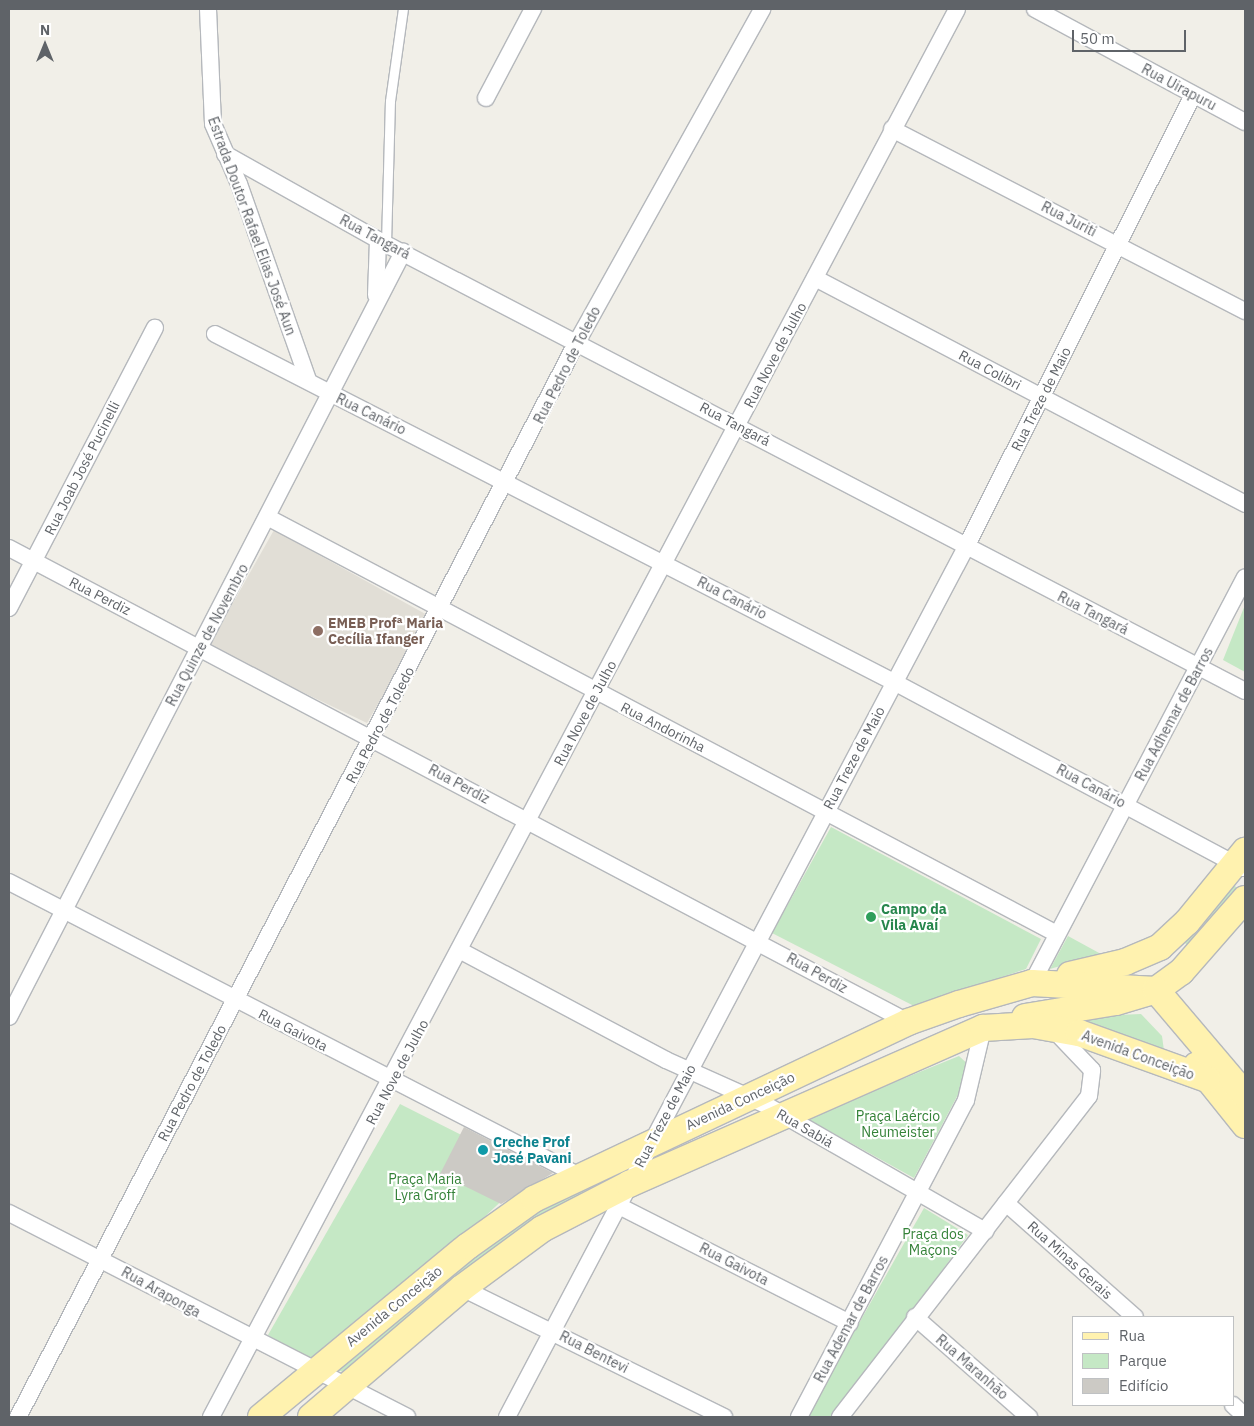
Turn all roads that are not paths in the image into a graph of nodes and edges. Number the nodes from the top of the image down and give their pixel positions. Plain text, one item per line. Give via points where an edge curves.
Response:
1 (208, 9) edge
2 (403, 9) edge
3 (533, 9) edge
4 (762, 9) edge
5 (958, 9) edge
6 (1035, 9) edge
7 (1193, 95) junction
8 (486, 98) dead end
9 (1245, 122) edge
10 (892, 128) junction
11 (225, 154) junction
12 (382, 242) junction
13 (1120, 246) junction
14 (403, 252) junction
15 (815, 278) junction
16 (376, 300) junction
17 (1245, 310) edge
18 (155, 328) dead end
19 (215, 334) dead end
20 (577, 342) junction
21 (308, 380) junction
22 (330, 394) junction
23 (1041, 397) junction
24 (738, 426) junction
25 (507, 481) junction
26 (1245, 504) edge
27 (269, 518) junction
28 (966, 547) junction
29 (9, 548) edge
30 (33, 562) junction
31 (664, 563) junction
32 (1245, 578) edge
33 (9, 608) edge
34 (440, 612) junction
35 (200, 648) junction
36 (1200, 668) junction
37 (894, 682) junction
38 (1245, 691) edge
39 (596, 692) junction
40 (373, 737) junction
41 (1125, 804) junction
42 (826, 811) junction
43 (528, 821) junction
44 (1242, 862) edge
45 (9, 882) edge
46 (1243, 908) edge
47 (64, 912) junction
48 (1187, 922) junction
49 (1057, 934) junction
50 (759, 941) junction
51 (461, 951) junction
52 (1181, 972) junction
53 (1032, 983) junction
54 (1156, 990) junction
55 (236, 1000) junction
56 (9, 1017) edge
57 (908, 1022) junction
58 (1051, 1027) junction
59 (984, 1028) junction
60 (1190, 1031) junction
61 (690, 1071) junction
62 (1207, 1079) junction
63 (392, 1081) junction
64 (1245, 1095) edge
65 (749, 1096) junction
66 (783, 1115) junction
67 (1245, 1125) edge
68 (651, 1142) junction
69 (578, 1175) junction
70 (916, 1194) junction
71 (623, 1195) junction
72 (1006, 1203) junction
73 (9, 1213) edge
74 (985, 1231) junction
75 (100, 1259) junction
76 (462, 1288) junction
77 (1134, 1316) edge
78 (915, 1317) junction
79 (850, 1323) junction
80 (553, 1331) junction
81 (253, 1342) junction
82 (314, 1371) junction
83 (348, 1386) junction
84 (1234, 1406) edge
85 (1245, 1416) edge
86 (18, 1417) edge
87 (211, 1417) edge
88 (261, 1417) edge
89 (311, 1417) edge
90 (407, 1417) edge
91 (507, 1417) edge
92 (724, 1417) edge
93 (799, 1417) edge
94 (840, 1417) edge
95 (1029, 1417) edge

1 - 11 street, Estrada Doutor Rafael Elias José Aun via 208,95 213,124
2 - 12 lane via 391,93
3 - 8 street
4 - 20 street, Rua Pedro de Toledo
5 - 10 street, Rua Nove de Julho
6 - 7 street, Rua Uirapuru
7 - 9 street, Rua Uirapuru
7 - 13 street, Rua Treze de Maio
10 - 13 street, Rua Juriti
10 - 15 street, Rua Nove de Julho
11 - 12 street, Rua Tangará
11 - 21 street, Estrada Doutor Rafael Elias José Aun
12 - 14 street, Rua Tangará
12 - 16 street
13 - 17 street, Rua Juriti
13 - 23 street, Rua Treze de Maio
14 - 16 street, Rua Quinze de Novembro
14 - 20 street, Rua Tangará
15 - 23 street, Rua Colibri
15 - 24 street, Rua Nove de Julho
16 - 22 street, Rua Quinze de Novembro
18 - 30 street, Rua Joab José Pucinelli
19 - 21 street, Rua Canário
20 - 24 street, Rua Tangará
20 - 25 street, Rua Pedro de Toledo
21 - 22 street, Rua Canário
22 - 25 street, Rua Canário
22 - 27 street, Rua Quinze de Novembro
23 - 26 street, Rua Colibri
23 - 28 street, Rua Treze de Maio
24 - 28 street, Rua Tangará
24 - 31 street, Rua Nove de Julho
25 - 31 street, Rua Canário
25 - 34 street, Rua Pedro de Toledo
27 - 34 street, Rua Andorinha
27 - 35 street, Rua Quinze de Novembro
28 - 36 street, Rua Tangará
28 - 37 street, Rua Treze de Maio
29 - 30 street, Rua Perdiz
30 - 33 street, Rua Joab José Pucinelli
30 - 35 street, Rua Perdiz
31 - 37 street, Rua Canário
31 - 39 street, Rua Nove de Julho
32 - 36 street, Rua Adhemar de Barros
34 - 39 street, Rua Andorinha
34 - 40 street, Rua Pedro de Toledo
35 - 40 street, Rua Perdiz
35 - 47 street, Rua Quinze de Novembro
36 - 38 street, Rua Tangará
36 - 41 street, Rua Adhemar de Barros
37 - 41 street, Rua Canário
37 - 42 street, Rua Treze de Maio
39 - 42 street, Rua Andorinha
39 - 43 street, Rua Nove de Julho
40 - 43 street, Rua Perdiz
40 - 55 street, Rua Pedro de Toledo
41 - 44 street, Rua Canário
41 - 49 street, Rua Adhemar de Barros
42 - 49 street, Rua Andorinha
42 - 50 street, Rua Treze de Maio
43 - 50 street, Rua Perdiz
43 - 51 street, Rua Nove de Julho
44 - 48 main road
45 - 47 street, Rua Gaivota
46 - 52 main road
47 - 55 street, Rua Gaivota
47 - 56 street, Rua Quinze de Novembro
48 - 53 main road via 1146,954
48 - 54 main road
49 - 53 street, Rua Adhemar de Barros
50 - 57 street, Rua Perdiz
50 - 61 street, Rua Treze de Maio
51 - 61 street, Rua Sabiá
51 - 63 street, Rua Nove de Julho
52 - 54 main road
52 - 60 main road
53 - 54 main road, Avenida Conceição
53 - 57 main road, Avenida Conceição
54 - 59 main road
54 - 60 main road, Avenida Conceição
54 - 62 main road
55 - 63 street, Rua Gaivota
55 - 75 street, Rua Pedro de Toledo
57 - 65 main road, Avenida Conceição
58 - 59 main road, Avenida Conceição
58 - 62 main road, Avenida Conceição via 1111,1043
58 - 72 street via 1092,1070 1092,1089 1083,1107
59 - 66 main road, Avenida Conceição
59 - 70 street, Rua Ademar de Barros via 966,1100
60 - 64 main road, Avenida Conceição
61 - 65 street, Rua Sabiá
61 - 68 street, Rua Treze de Maio
62 - 67 main road, Avenida Conceição
63 - 69 street, Rua Gaivota
63 - 81 street, Rua Nove de Julho
65 - 66 street, Rua Sabiá
65 - 68 main road, Avenida Conceição
66 - 70 street, Rua Sabiá
66 - 71 main road, Avenida Conceição
68 - 69 main road, Avenida Conceição
68 - 71 street, Rua Treze de Maio
69 - 82 main road, Avenida Conceição via 502,1219
70 - 74 street, Rua Sabiá
70 - 79 street, Rua Ademar de Barros
71 - 76 main road, Avenida Conceição via 542,1229
71 - 79 street, Rua Gaivota
71 - 80 street, Rua Treze de Maio
72 - 74 street
72 - 77 street, Rua Minas Gerais
73 - 75 street, Rua Araponga
74 - 78 street
75 - 81 street, Rua Araponga
75 - 86 street, Rua Pedro de Toledo
76 - 80 street, Rua Bentevi
76 - 83 main road, Avenida Conceição
78 - 94 street
78 - 95 street, Rua Maranhão
79 - 93 street, Rua Ademar de Barros
80 - 91 street, Rua Treze de Maio
80 - 92 street, Rua Bentevi
81 - 82 street, Rua Araponga
81 - 87 street, Rua Nove de Julho
82 - 83 street, Rua Araponga
82 - 88 main road, Avenida Conceição
83 - 89 main road, Avenida Conceição
83 - 90 street
84 - 85 street

